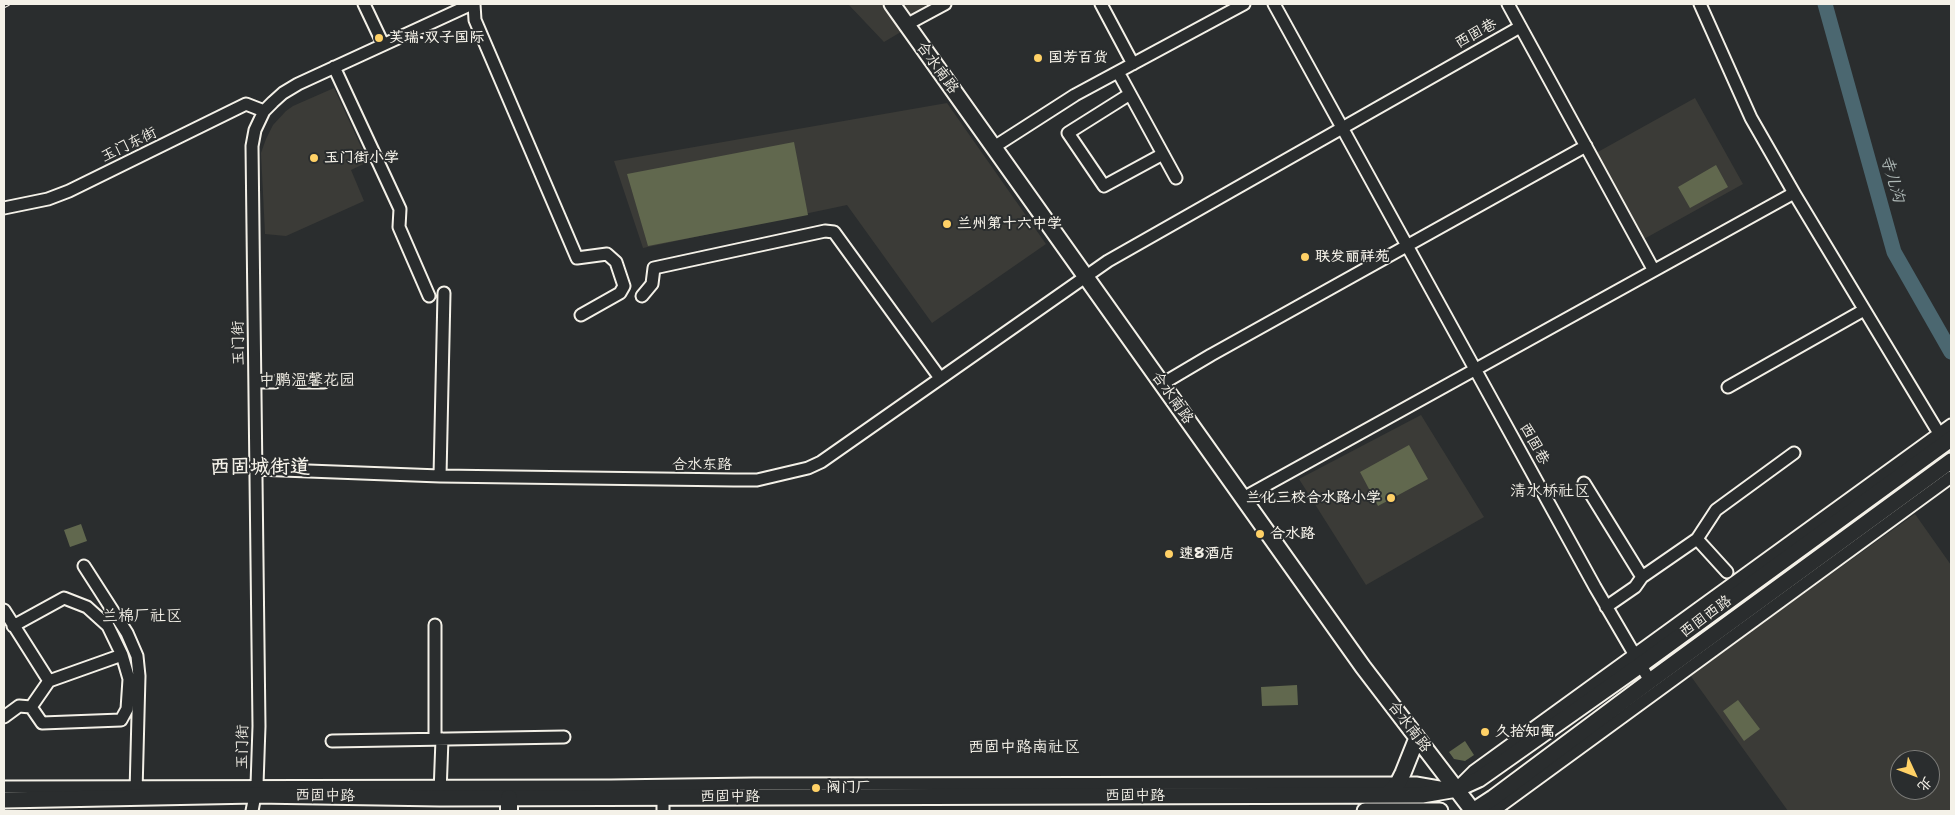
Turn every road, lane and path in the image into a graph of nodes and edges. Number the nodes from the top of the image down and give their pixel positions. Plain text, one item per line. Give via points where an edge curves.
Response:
1 (364, 4) edge
2 (473, 4) edge
3 (892, 4) edge
4 (945, 4) edge
5 (1101, 4) edge
6 (1244, 4) edge
7 (1274, 4) edge
8 (1508, 4) edge
9 (1700, 4) edge
10 (906, 25) junction
11 (1520, 27) junction
12 (383, 44) junction
13 (1133, 64) junction
14 (334, 67) junction
15 (1118, 72) junction
16 (1130, 94) junction
17 (264, 111) junction
18 (1342, 127) junction
19 (1586, 146) junction
20 (994, 147) junction
21 (1163, 154) junction
22 (1176, 178) dead end
23 (1794, 193) junction
24 (4, 208) edge
25 (1409, 246) junction
26 (1653, 269) junction
27 (1086, 276) junction
28 (444, 292) dead end
29 (429, 296) dead end
30 (642, 296) dead end
31 (1864, 310) junction
32 (581, 315) dead end
33 (1476, 369) junction
34 (940, 378) junction
35 (255, 382) junction
36 (275, 382) tunnel mouth
37 (301, 382) tunnel mouth
38 (324, 382) dead end
39 (1162, 384) junction
40 (1728, 387) dead end
41 (1951, 425) edge
42 (1945, 439) edge
43 (1794, 453) dead end
44 (1951, 461) edge
45 (256, 468) junction
46 (440, 476) junction
47 (1951, 476) edge
48 (1584, 483) dead end
49 (1243, 498) junction
50 (1696, 539) junction
51 (84, 566) dead end
52 (1727, 572) dead end
53 (1642, 578) junction
54 (1606, 608) junction
55 (4, 610) edge
56 (435, 625) dead end
57 (14, 626) junction
58 (122, 655) junction
59 (1636, 661) junction
60 (49, 681) junction
61 (1650, 681) junction
62 (31, 707) junction
63 (4, 717) edge
64 (564, 737) dead end
65 (1417, 738) junction
66 (438, 739) junction
67 (332, 741) dead end
68 (1398, 784) junction
69 (4, 787) edge
70 (1456, 789) junction
71 (257, 790) junction
72 (136, 792) junction
73 (440, 792) junction
74 (1388, 795) junction
75 (663, 798) edge
76 (4, 800) edge
77 (509, 804) edge
78 (1121, 804) edge
79 (252, 811) edge
80 (1365, 811) edge
81 (1440, 811) edge
82 (1456, 811) edge
83 (1472, 811) edge

1 - 12 street
2 - 12 street, 玉门街
2 - 32 street via 475,20 577,258 607,254 616,262 622,278 624,286 620,293
3 - 10 main road, 合水南路
4 - 10 street
5 - 13 street
6 - 13 street
7 - 18 street, 西固巷
8 - 11 street, 西固巷
9 - 23 street via 1751,118
10 - 20 main road, 合水南路
11 - 18 street, 西固巷
11 - 19 street, 西固巷
12 - 14 street, 玉门街
13 - 15 street
14 - 17 street, 玉门街 via 283,93
14 - 29 street via 400,209 399,227
15 - 16 street
15 - 20 street via 1075,95
16 - 21 street
16 - 21 street via 1068,133 1104,186
17 - 24 street, 玉门东街 via 246,104 74,189
17 - 35 street, 玉门街 via 252,146
18 - 25 street, 西固巷
18 - 27 street, 合水东路
19 - 25 street
19 - 26 street, 西固巷
20 - 27 main road, 合水南路
21 - 22 street
23 - 26 street
23 - 31 street
25 - 33 street, 西固巷
25 - 39 street
26 - 33 street
27 - 34 street, 合水东路
27 - 39 main road, 合水南路
28 - 46 street
30 - 34 street via 652,284 654,268 825,231 834,232
31 - 40 street
31 - 42 street
33 - 49 street
33 - 54 street, 西固巷
34 - 46 street, 合水东路 via 821,462 775,477 725,480
35 - 36 street
35 - 45 street, 玉门街
37 - 38 street
39 - 49 main road, 合水南路
41 - 42 street
42 - 59 main road, 西固西路
43 - 50 street via 1716,510
44 - 61 main road, 西固西路
45 - 46 street, 合水东路
45 - 71 street, 玉门街
47 - 83 street via 1499,807
48 - 53 street
49 - 65 main road, 合水南路
50 - 52 street
50 - 53 street
51 - 72 street via 127,634 137,656
53 - 54 street
54 - 59 street, 西固巷
55 - 57 street
56 - 66 street
57 - 58 street via 64,598 87,606 108,626
57 - 60 street
58 - 60 street
58 - 62 street via 129,679 127,709 121,720 42,723
59 - 61 street, 西固巷
59 - 70 main road, 西固西路 via 1479,779
60 - 62 street
61 - 83 main road, 西固西路
62 - 63 street via 18,706
64 - 66 street
65 - 68 main road
65 - 70 main road, 合水南路
66 - 67 street
66 - 73 street
68 - 70 street via 1416,783
68 - 74 main road
68 - 75 street
69 - 72 street
70 - 74 main road, 西固中路 via 1422,795
70 - 83 main road, 合水南路
71 - 72 main road, 西固中路
71 - 73 main road, 西固中路
71 - 79 street, 玉门街
72 - 76 main road, 西固中路
73 - 75 street
73 - 77 main road, 西固中路
74 - 78 main road, 西固中路
75 - 77 main road, 西固中路
75 - 78 main road, 西固中路
80 - 81 main road
82 - 83 main road

